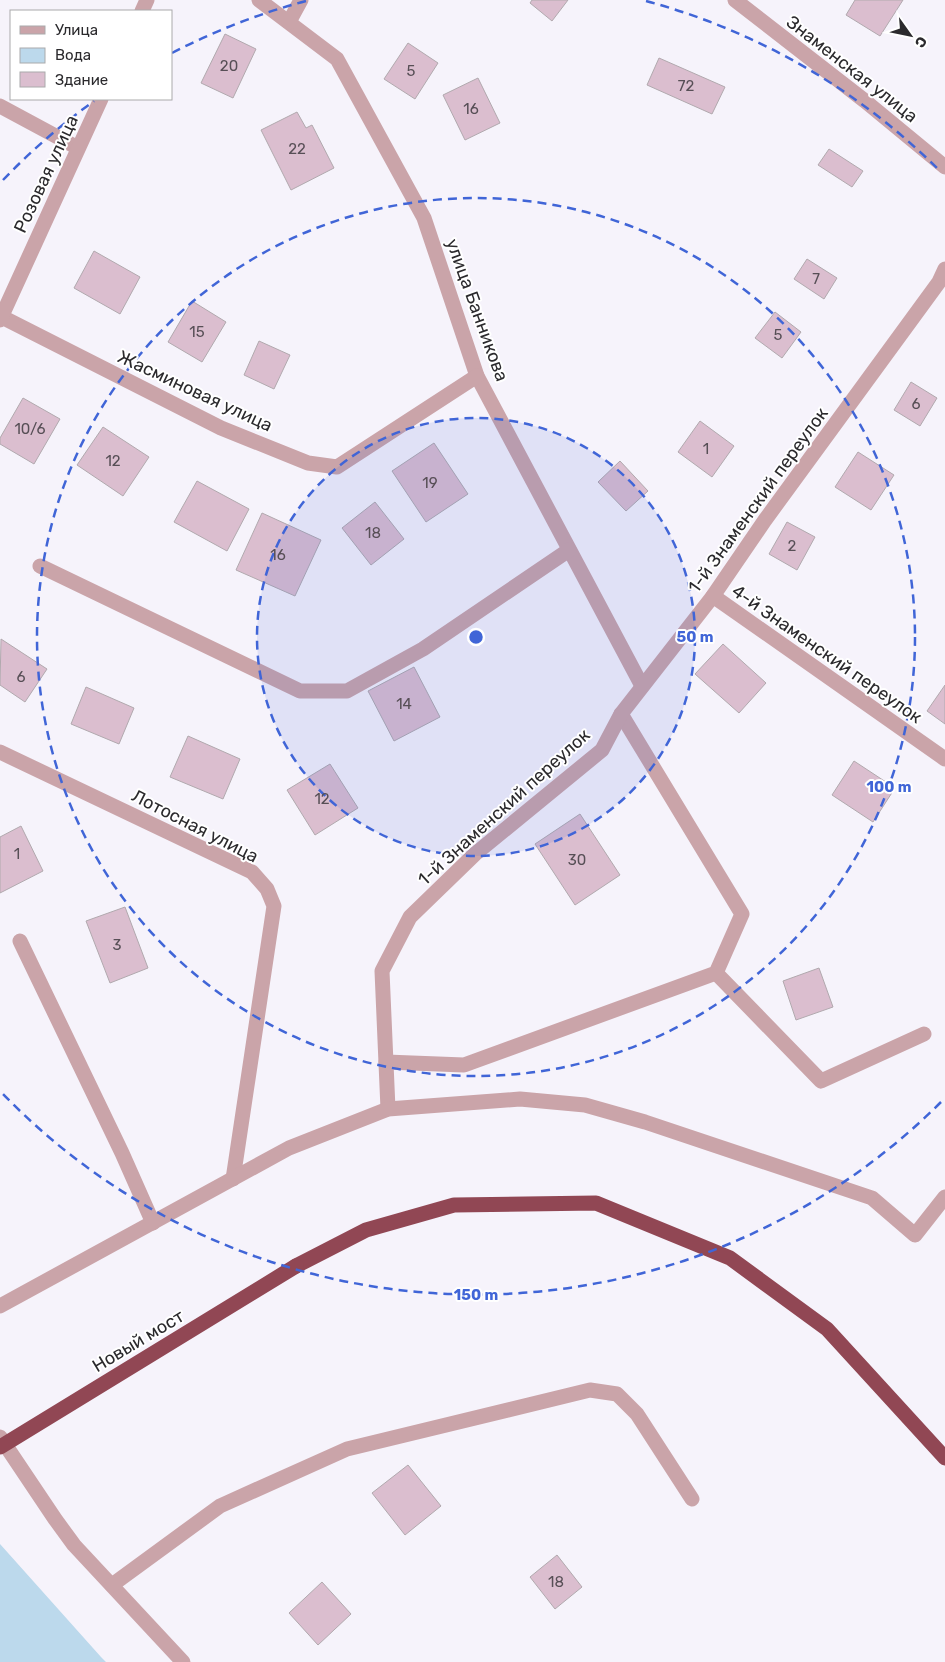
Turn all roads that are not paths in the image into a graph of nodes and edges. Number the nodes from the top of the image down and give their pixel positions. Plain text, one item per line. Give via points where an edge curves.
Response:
1 (259, 0) edge
2 (301, 0) edge
3 (735, 0) edge
4 (289, 22) junction
5 (101, 100) edge
6 (0, 106) edge
7 (78, 148) junction
8 (945, 167) edge
9 (945, 269) edge
10 (0, 317) edge
11 (477, 376) junction
12 (569, 550) junction
13 (40, 566) dead end
14 (713, 596) junction
15 (642, 686) junction
16 (621, 714) junction
17 (0, 752) edge
18 (945, 760) edge
19 (20, 941) dead end
20 (716, 973) junction
21 (924, 1034) dead end
22 (386, 1062) junction
23 (388, 1109) junction
24 (233, 1179) junction
25 (945, 1198) edge
26 (153, 1223) junction
27 (0, 1306) edge
28 (0, 1437) edge
29 (0, 1447) edge
30 (945, 1458) edge
31 (692, 1499) dead end
32 (112, 1585) junction
33 (183, 1662) edge

1 - 4 street, улица Банникова
2 - 4 street
3 - 8 street, Знаменская улица
4 - 11 street, улица Банникова via 337,59 424,218
5 - 7 street, Розовая улица
6 - 7 street
7 - 10 street, Розовая улица
9 - 14 street, 1-й Знаменский переулок via 939,282
10 - 11 street, Жасминовая улица via 221,428 308,462 337,467
11 - 12 street, улица Банникова
12 - 13 street via 423,649 347,691 300,691
12 - 15 street, улица Банникова
14 - 15 street, 1-й Знаменский переулок
14 - 18 street, 4-й Знаменский переулок
15 - 16 street, 1-й Знаменский переулок
16 - 20 street via 742,914
16 - 22 street, 1-й Знаменский переулок via 602,750 475,854 410,917 382,971
17 - 24 street, Лотосная улица via 252,872 267,888 274,906
19 - 26 street
20 - 21 street via 822,1081
20 - 22 street via 464,1065
22 - 23 street, 1-й Знаменский переулок
23 - 24 street via 289,1148
23 - 25 street via 520,1099 585,1105 872,1198 915,1234
24 - 26 street
26 - 27 street
28 - 32 street via 70,1538
29 - 30 highway, Новый мост, bridge via 296,1266 366,1230 454,1205 596,1202 730,1258 827,1328
31 - 32 street via 637,1414 617,1394 590,1390 347,1449 220,1506
32 - 33 street

